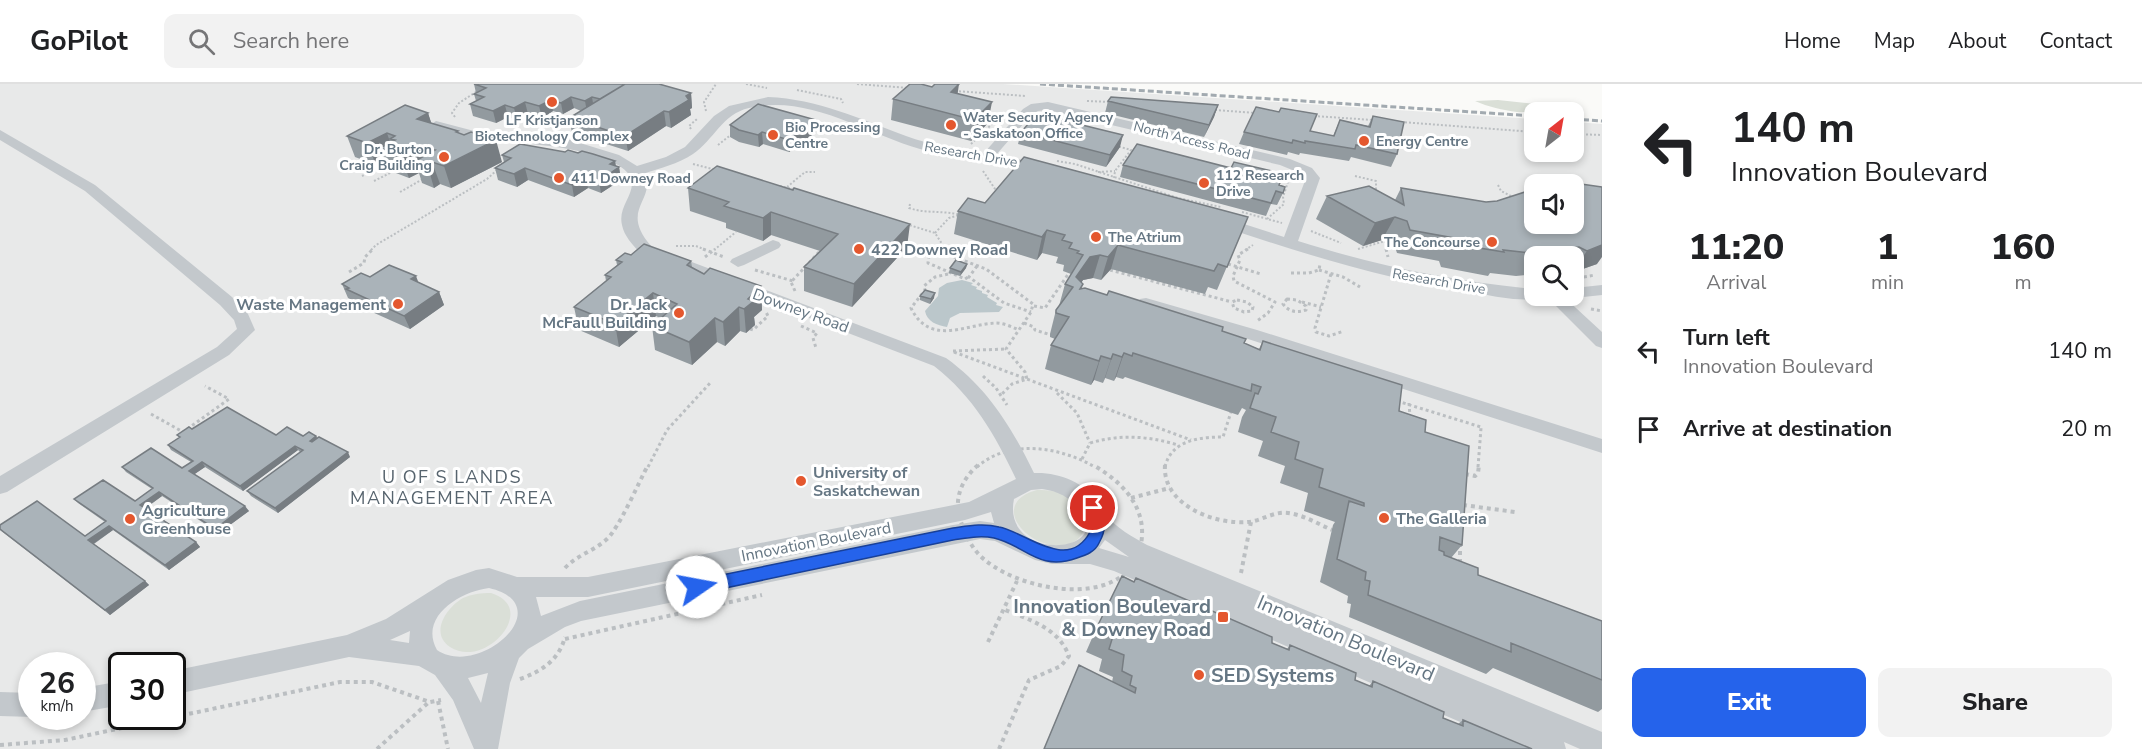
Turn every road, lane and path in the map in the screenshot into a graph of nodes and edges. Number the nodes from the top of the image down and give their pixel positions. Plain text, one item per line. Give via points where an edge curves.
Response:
1 (716, 84) edge
2 (482, 88) edge
3 (709, 92) dead end
4 (1213, 110) edge
5 (1260, 113) edge
6 (1306, 116) edge
7 (454, 117) dead end
8 (420, 119) edge
9 (1376, 120) edge
10 (985, 121) edge
11 (1399, 122) edge
12 (580, 123) edge
13 (728, 131) edge
14 (1524, 131) edge
15 (0, 134) edge
16 (1584, 134) edge
17 (1602, 135) edge
18 (489, 136) junction
19 (542, 140) junction
20 (1109, 144) edge
21 (969, 145) dead end
22 (711, 150) dead end
23 (390, 161) edge
24 (982, 162) junction
25 (684, 164) dead end
26 (1053, 164) joint
27 (1293, 165) junction
28 (499, 169) edge
29 (1090, 170) junction
30 (721, 171) edge
31 (1116, 171) junction
32 (392, 172) edge
33 (635, 172) junction
34 (815, 172) dead end
35 (362, 176) dead end
36 (428, 176) edge
37 (1354, 176) dead end
38 (1114, 178) junction
39 (374, 181) dead end
40 (1498, 185) dead end
41 (774, 187) edge
42 (787, 187) junction
43 (798, 190) edge
44 (400, 192) dead end
45 (996, 195) edge
46 (1520, 200) edge
47 (1279, 202) edge
48 (910, 204) dead end
49 (1284, 204) junction
50 (1376, 204) edge
51 (1227, 208) dead end
52 (946, 211) junction
53 (1237, 211) edge
54 (961, 215) junction
55 (968, 215) edge
56 (1201, 215) edge
57 (949, 218) junction
58 (1266, 219) junction
59 (901, 222) edge
60 (1296, 227) junction
61 (736, 232) edge
62 (935, 233) junction
63 (1258, 233) junction
64 (1385, 241) edge
65 (1290, 243) junction
66 (773, 245) dead end
67 (1344, 245) dead end
68 (670, 246) dead end
69 (820, 251) edge
70 (946, 251) junction
71 (712, 252) junction
72 (705, 258) dead end
73 (1389, 261) dead end
74 (738, 262) junction
75 (1228, 264) edge
76 (978, 266) junction
77 (1237, 267) junction
78 (805, 268) junction
79 (1110, 270) edge
80 (1319, 270) dead end
81 (813, 271) edge
82 (349, 272) dead end
83 (1069, 273) edge
84 (948, 274) junction
85 (1261, 274) dead end
86 (1330, 274) junction
87 (969, 277) junction
88 (793, 281) junction
89 (1360, 287) dead end
90 (1602, 290) edge
91 (1584, 292) edge
92 (1524, 293) edge
93 (796, 294) dead end
94 (1129, 298) edge
95 (1232, 302) junction
96 (1275, 302) junction
97 (1301, 302) junction
98 (1283, 304) junction
99 (1034, 306) junction
100 (1564, 306) edge
101 (1321, 307) junction
102 (770, 311) dead end
103 (1252, 311) junction
104 (1031, 312) junction
105 (1261, 316) junction
106 (796, 323) dead end
107 (1023, 323) junction
108 (750, 329) edge
109 (1019, 330) junction
110 (1344, 331) dead end
111 (1251, 334) junction
112 (1051, 335) dead end
113 (1602, 342) edge
114 (816, 348) dead end
115 (1006, 349) junction
116 (1027, 378) junction
117 (205, 386) dead end
118 (1054, 390) junction
119 (1001, 395) dead end
120 (1410, 395) junction
121 (1386, 397) edge
122 (134, 405) junction
123 (1231, 412) dead end
124 (1516, 419) junction
125 (1410, 422) edge
126 (1481, 428) junction
127 (1191, 440) junction
128 (1090, 443) junction
129 (1179, 445) junction
130 (1602, 446) edge
131 (1012, 450) junction
132 (1082, 459) junction
133 (1458, 472) edge
134 (1028, 482) junction
135 (0, 486) edge
136 (1171, 488) junction
137 (1005, 495) junction
138 (1131, 498) junction
139 (1456, 502) edge
140 (1515, 512) dead end
141 (1097, 520) junction
142 (1332, 530) dead end
143 (965, 537) junction
144 (1458, 537) edge
145 (1020, 543) junction
146 (1069, 555) junction
147 (1460, 568) edge
148 (1126, 571) junction
149 (1018, 580) junction
150 (517, 587) junction
151 (771, 593) dead end
152 (440, 598) junction
153 (1003, 609) junction
154 (565, 639) dead end
155 (988, 642) dead end
156 (514, 645) junction
157 (350, 646) junction
158 (435, 662) junction
159 (186, 680) edge
160 (438, 701) dead end
161 (430, 702) dead end
162 (0, 704) edge
163 (18, 705) edge
164 (1602, 745) edge
165 (487, 747) edge
166 (377, 749) edge
167 (448, 749) edge
168 (999, 749) edge
169 (1553, 749) edge

1 - 3 path
2 - 7 path via 459,103 452,113
4 - 5 path
6 - 9 path
8 - 18 street via 467,135
10 - 21 path via 993,123
11 - 14 path
12 - 19 path via 566,118 555,125 548,122 533,128 557,136
13 - 22 path via 734,133
15 - 122 street via 90,188 205,282 246,324 241,337 223,351
16 - 17 path
18 - 19 street via 519,127
18 - 19 street via 488,143 499,147
19 - 33 street via 563,142 608,156
20 - 31 path via 1131,150
23 - 35 path
24 - 26 street, Research Drive
24 - 27 street, North Access Road via 1027,112 1047,106
24 - 33 street, Research Drive via 902,140 811,105 767,102 728,112 689,150
24 - 45 path
25 - 30 path
26 - 29 path via 1076,164
27 - 49 path
27 - 60 street via 1313,178
28 - 82 path via 376,245 364,263
29 - 31 path
29 - 38 path
31 - 38 path
32 - 39 path
33 - 131 street, Downey Road via 639,191 627,218 635,240 646,250 940,362 974,388
34 - 42 path via 805,172
36 - 44 path
37 - 50 path via 1376,180
38 - 51 path
40 - 46 path via 1501,191
41 - 42 path
42 - 43 path
47 - 49 path
48 - 52 path via 909,208 924,213
49 - 58 path
52 - 54 path
52 - 57 path
53 - 58 path
54 - 55 path
54 - 57 path
56 - 63 street, Research Drive
57 - 62 path
58 - 60 path
58 - 63 path
59 - 62 path
60 - 65 street
60 - 67 path
61 - 71 path
62 - 70 path
63 - 65 street, Research Drive
63 - 77 path via 1251,248 1238,255
64 - 73 path
65 - 92 street, Research Drive via 1432,282
66 - 74 street
68 - 71 path via 688,245
69 - 78 path
70 - 76 path
70 - 84 path via 929,255 927,260
71 - 72 path
71 - 74 path
74 - 88 path
75 - 77 path
76 - 87 path
76 - 99 path
77 - 85 path
77 - 96 path via 1234,281
78 - 81 path
78 - 88 path
79 - 95 path
80 - 86 path
83 - 99 path via 1045,308
84 - 87 path
84 - 109 path via 935,277 924,286 911,308 926,325 939,331 959,332 999,323
86 - 89 path
86 - 101 path
87 - 104 path via 1004,303
88 - 93 path
90 - 91 street
94 - 111 street
95 - 103 path via 1237,310
95 - 103 path via 1247,302
96 - 98 path
96 - 105 path via 1269,313
97 - 98 path via 1287,299
97 - 98 path via 1306,308 1300,312
97 - 101 path
99 - 104 path
100 - 113 street
101 - 110 path via 1316,332 1329,336
102 - 108 path via 765,309 768,316
103 - 105 path
104 - 107 path
105 - 111 path
106 - 114 path via 817,333 813,338
107 - 109 path
107 - 112 path
109 - 115 path
111 - 120 street
115 - 116 path
115 - 116 path via 948,350
116 - 118 path
116 - 119 path via 1012,384
117 - 122 path via 229,399 183,432
118 - 127 path
118 - 128 path via 1077,413
120 - 121 path
120 - 124 street
120 - 125 path
120 - 126 path
122 - 135 street
123 - 127 path via 1223,437
124 - 126 path via 1488,423
124 - 130 street
126 - 133 path via 1478,473 1470,476
127 - 129 path
128 - 129 path via 1135,435
128 - 132 path
129 - 136 path via 1165,464
131 - 132 path via 1040,449
131 - 134 street, Downey Road
131 - 143 path via 982,461 961,487
132 - 138 path via 1103,470
134 - 137 street, Innovation Boulevard
134 - 141 street, Innovation Boulevard via 1050,482 1072,489 1088,503
136 - 138 path
136 - 142 path via 1179,500 1198,513 1236,524 1288,513
137 - 143 street, Innovation Boulevard via 988,504
137 - 145 street via 1002,519
138 - 148 path via 1143,535
139 - 140 path
141 - 146 street via 1092,542
141 - 148 street, Innovation Boulevard via 1117,538
143 - 145 street, Innovation Boulevard via 980,530 999,533
143 - 149 path via 985,561
143 - 150 street, Innovation Boulevard via 588,587
143 - 156 street, Innovation Boulevard via 580,611
144 - 147 path via 1462,552
145 - 146 street, Innovation Boulevard via 1035,551
146 - 148 street, Innovation Boulevard via 1103,558
148 - 149 path via 1087,589 1060,590
148 - 164 street, Innovation Boulevard
148 - 169 street, Innovation Boulevard
149 - 153 path
150 - 152 street via 505,580 473,580
150 - 156 street via 526,597 529,610 527,625
151 - 154 path
152 - 157 street via 414,617
152 - 158 street via 421,627 420,643
153 - 155 path
153 - 168 path via 1054,633 1062,639 1069,656 1059,669 1035,674 1029,680
156 - 158 street via 477,665
156 - 165 street via 497,683
157 - 158 street
157 - 159 street
158 - 165 street via 463,692
160 - 167 path
161 - 166 path
162 - 163 street

